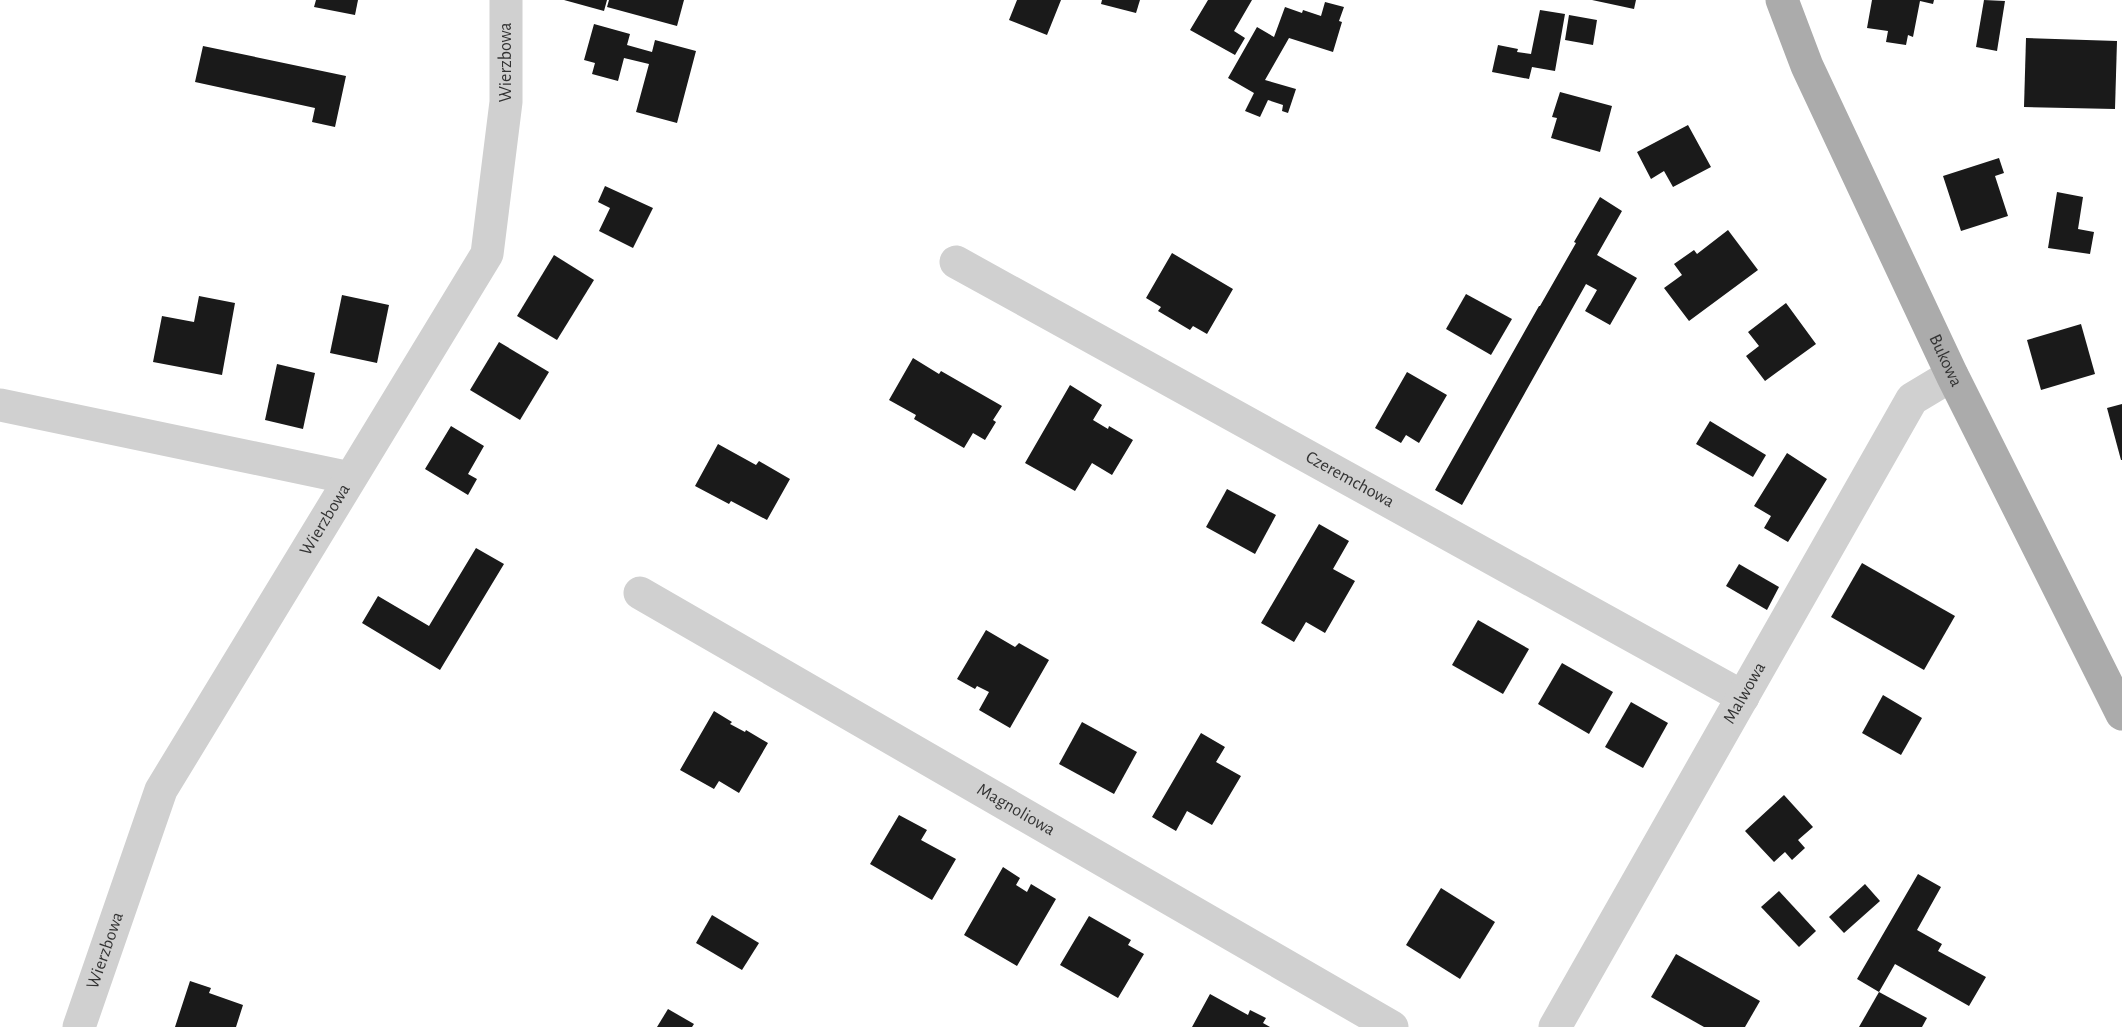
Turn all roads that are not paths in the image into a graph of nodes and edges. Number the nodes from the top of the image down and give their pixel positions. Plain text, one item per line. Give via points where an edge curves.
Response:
1 (506, 0) edge
2 (1782, 0) edge
3 (956, 262) dead end
4 (1952, 375) junction
5 (0, 405) edge
6 (350, 478) junction
7 (640, 593) dead end
8 (1743, 697) junction
9 (2122, 714) edge
10 (79, 1027) edge
11 (1392, 1027) edge
12 (1555, 1027) edge

1 - 6 street, Wierzbowa via 506,102 487,254
2 - 4 main road, Bukowa via 1807,66
3 - 8 street, Czeremchowa
4 - 8 street, Malwowa via 1912,399
4 - 9 main road, Bukowa
5 - 6 street
6 - 10 street, Wierzbowa via 161,789
7 - 11 street, Magnoliowa
8 - 12 street, Malwowa

